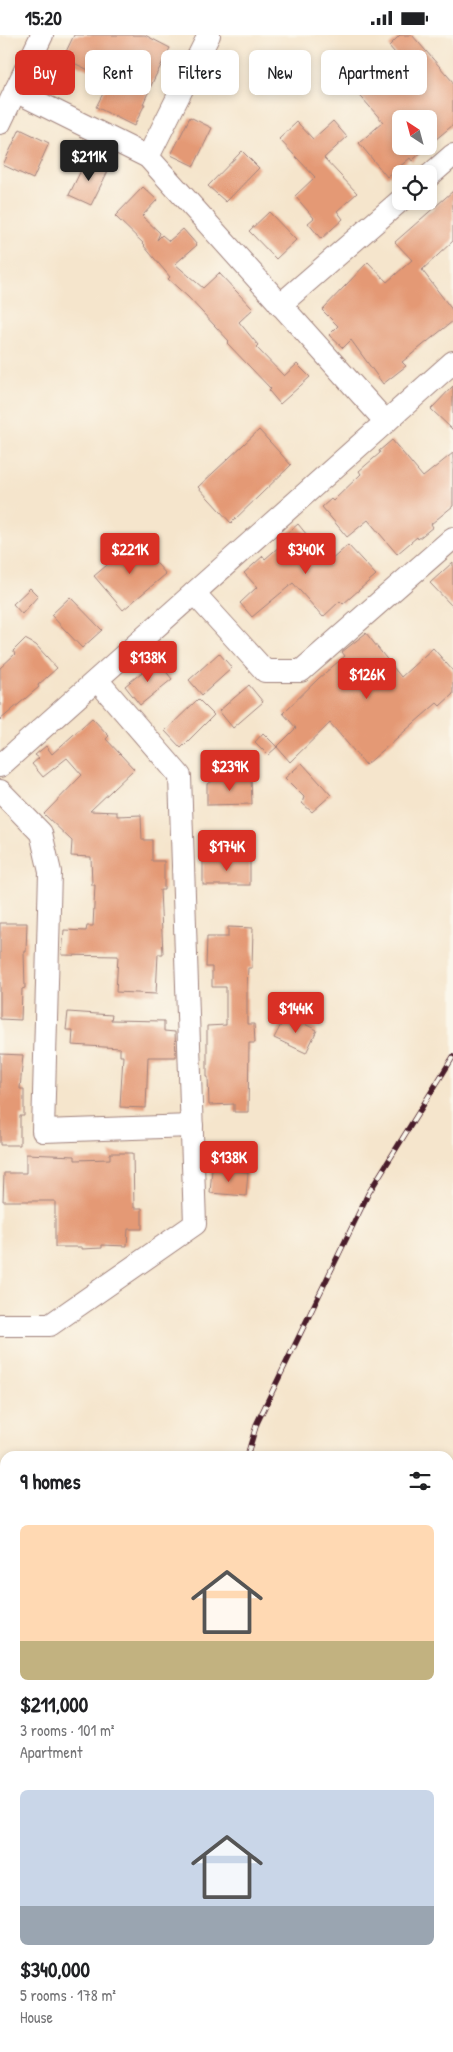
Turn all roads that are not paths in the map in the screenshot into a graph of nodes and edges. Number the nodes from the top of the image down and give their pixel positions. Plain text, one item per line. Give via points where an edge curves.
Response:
1 (42, 35) edge
2 (209, 35) edge
3 (35, 50) edge
4 (15, 91) edge
5 (23, 95) edge
6 (0, 123) edge
7 (453, 155) edge
8 (148, 157) junction
9 (437, 169) edge
10 (392, 208) edge
11 (280, 305) junction
12 (453, 362) edge
13 (386, 422) junction
14 (453, 538) edge
15 (194, 593) junction
16 (96, 680) junction
17 (0, 765) edge
18 (0, 791) edge
19 (192, 1125) junction
20 (0, 1325) edge

1 - 3 street
2 - 8 street
4 - 6 street
5 - 8 street
7 - 9 street
8 - 11 street
10 - 11 street
11 - 13 street
12 - 13 street
13 - 15 street
14 - 15 street via 301,671 265,671
15 - 16 street
16 - 17 street
16 - 19 street via 180,776
18 - 19 street via 41,833 50,872 44,1131
19 - 20 street via 195,1223 50,1325

